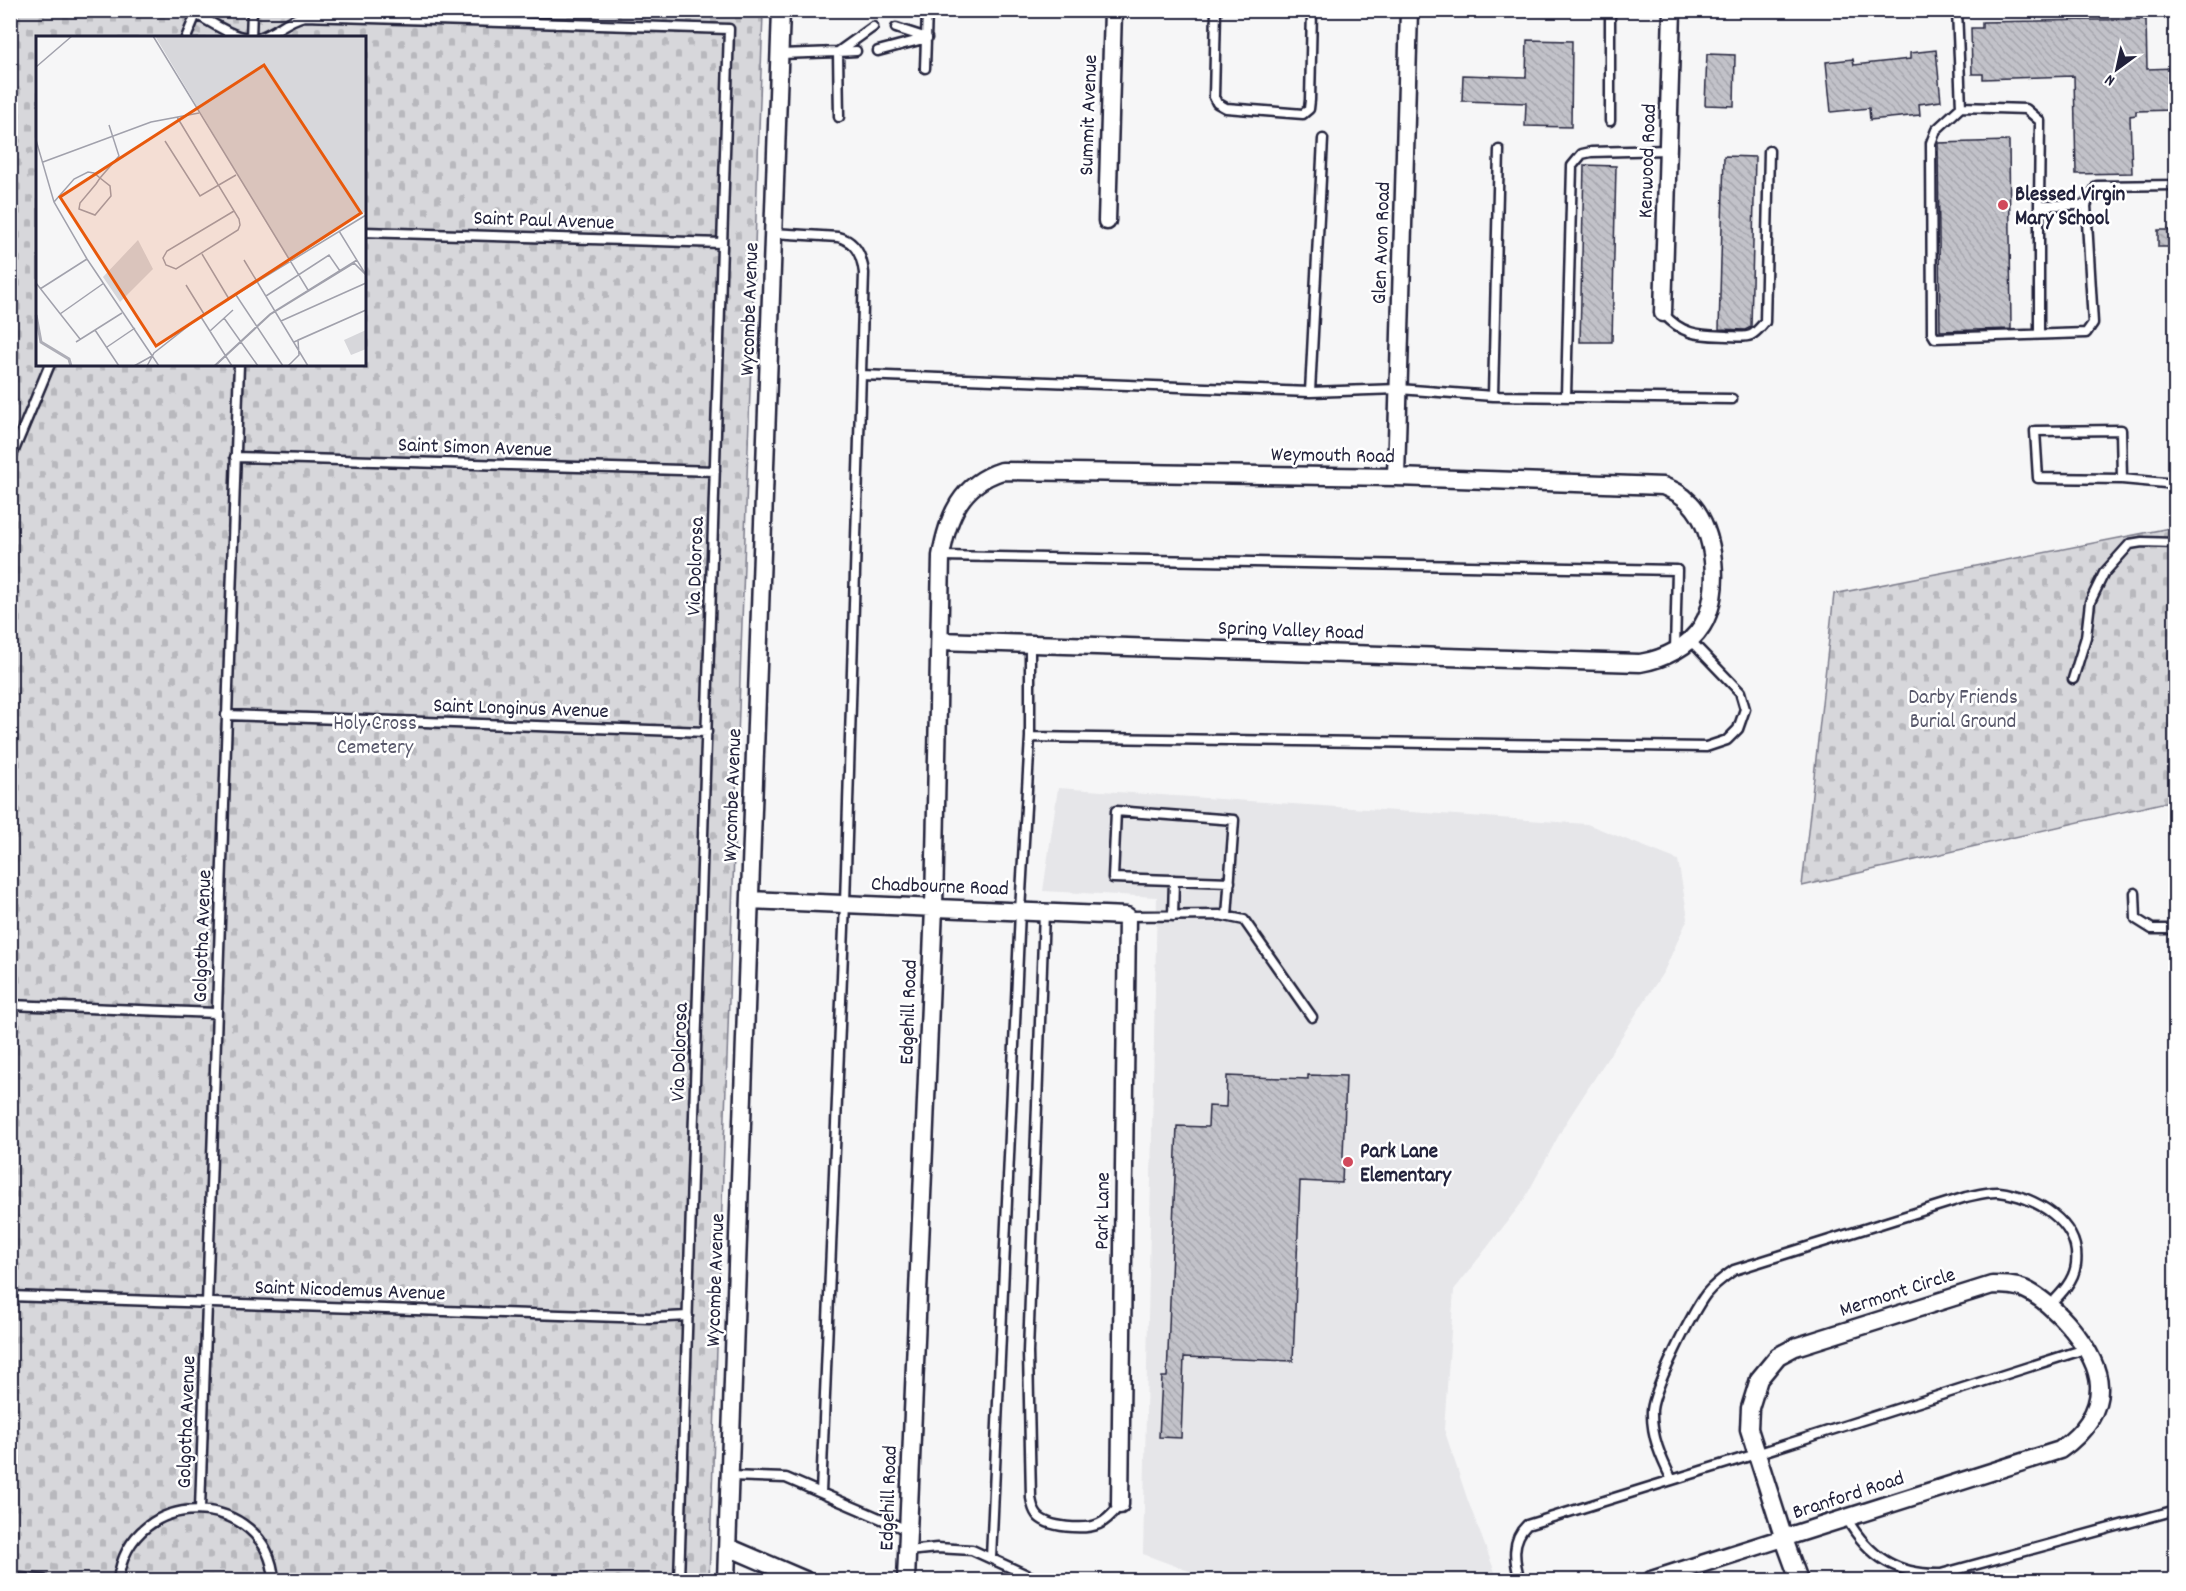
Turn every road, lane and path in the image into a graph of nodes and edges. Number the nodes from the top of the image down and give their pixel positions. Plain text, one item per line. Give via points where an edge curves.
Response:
1 (252, 10) edge
2 (781, 10) edge
3 (927, 10) edge
4 (1113, 10) edge
5 (1216, 10) edge
6 (1312, 10) edge
7 (1409, 10) edge
8 (1610, 10) edge
9 (1672, 10) edge
10 (1957, 10) edge
11 (191, 12) edge
12 (873, 27) dead end
13 (896, 28) dead end
14 (186, 36) edge
15 (241, 36) edge
16 (250, 36) edge
17 (264, 36) edge
18 (927, 38) junction
19 (856, 51) dead end
20 (878, 51) dead end
21 (838, 52) junction
22 (780, 54) junction
23 (925, 68) dead end
24 (1961, 107) junction
25 (839, 117) dead end
26 (1610, 121) dead end
27 (1323, 139) dead end
28 (1499, 150) dead end
29 (1668, 150) junction
30 (1769, 151) dead end
31 (2175, 185) edge
32 (2039, 205) junction
33 (2086, 205) junction
34 (1107, 221) dead end
35 (366, 232) edge
36 (774, 233) junction
37 (722, 243) junction
38 (1664, 313) joint
39 (2039, 334) junction
40 (49, 366) edge
41 (239, 366) edge
42 (861, 375) junction
43 (1399, 389) junction
44 (1310, 392) junction
45 (1493, 396) junction
46 (1566, 396) junction
47 (1732, 399) dead end
48 (13, 447) edge
49 (235, 457) junction
50 (10, 460) edge
51 (715, 471) junction
52 (1002, 471) joint
53 (1396, 477) junction
54 (2122, 479) junction
55 (2175, 484) edge
56 (1662, 486) joint
57 (2175, 543) edge
58 (941, 556) junction
59 (1689, 639) junction
60 (940, 641) junction
61 (1030, 643) junction
62 (1675, 651) junction
63 (2073, 679) dead end
64 (226, 715) junction
65 (707, 732) junction
66 (1030, 737) junction
67 (1174, 880) junction
68 (1230, 882) junction
69 (2135, 893) dead end
70 (750, 900) junction
71 (845, 903) junction
72 (934, 908) junction
73 (1020, 910) junction
74 (1044, 912) junction
75 (1127, 916) junction
76 (1173, 916) junction
77 (1227, 916) junction
78 (2175, 929) edge
79 (10, 1005) edge
80 (216, 1013) junction
81 (1312, 1017) dead end
82 (10, 1296) edge
83 (207, 1302) junction
84 (2049, 1306) junction
85 (688, 1316) junction
86 (2085, 1349) junction
87 (2060, 1450) joint
88 (1756, 1454) junction
89 (730, 1476) junction
90 (1672, 1480) junction
91 (822, 1493) junction
92 (1120, 1505) joint
93 (200, 1509) junction
94 (2175, 1510) edge
95 (1847, 1519) junction
96 (908, 1530) junction
97 (1784, 1539) junction
98 (728, 1546) junction
99 (908, 1551) junction
100 (991, 1558) junction
101 (10, 1577) edge
102 (44, 1581) edge
103 (118, 1581) edge
104 (274, 1581) edge
105 (679, 1581) edge
106 (726, 1581) edge
107 (805, 1581) edge
108 (906, 1581) edge
109 (1038, 1581) edge
110 (1520, 1581) edge
111 (1651, 1581) edge
112 (1799, 1581) edge

1 - 16 lane
2 - 22 street, Wycombe Avenue
3 - 18 lane
4 - 34 street, Summit Avenue
5 - 6 lane via 1217,103 1226,108 1303,114 1309,109 1310,100
7 - 43 street, Glen Avon Road
8 - 26 lane
9 - 29 street, Kenwood Road
10 - 24 lane
11 - 14 lane
11 - 15 lane
12 - 21 lane
13 - 18 lane
17 - 37 lane, Via Dolorosa via 304,16 729,29
18 - 20 lane
18 - 23 lane
19 - 21 lane
21 - 22 lane
21 - 25 lane
22 - 36 street, Wycombe Avenue
24 - 32 lane via 2026,109 2040,122
24 - 39 lane via 1936,130 1931,143 1932,333 1935,338
27 - 44 lane
28 - 45 lane
29 - 38 street, Kenwood Road
29 - 46 lane via 1592,152 1582,154 1572,166
30 - 38 lane via 1765,322 1752,334 1743,336 1700,335 1679,327
31 - 33 lane via 2097,186
32 - 33 lane
32 - 39 lane
33 - 39 lane via 2093,323 2086,333
35 - 37 lane, Saint Paul Avenue
36 - 42 lane via 838,237 856,247 864,273
36 - 70 street, Wycombe Avenue
37 - 51 lane, Via Dolorosa
40 - 48 lane
41 - 49 lane, Golgotha Avenue
42 - 44 lane
42 - 71 lane
43 - 44 lane
43 - 45 lane
43 - 53 street, Glen Avon Road
45 - 46 lane
46 - 47 lane
48 - 50 lane
49 - 51 lane, Saint Simon Avenue
49 - 64 lane, Golgotha Avenue
51 - 65 lane, Via Dolorosa
52 - 53 street, Weymouth Road
52 - 58 street, Edgehill Road via 976,483 960,501 948,523
53 - 56 street, Weymouth Road
54 - 54 lane via 2038,478 2035,431 2121,430
54 - 55 lane
56 - 59 street, Spring Valley Road via 1692,504 1709,537 1713,595 1708,615
57 - 63 lane via 2130,544 2104,573 2090,602 2086,637
58 - 60 street, Edgehill Road
58 - 62 lane via 1677,570
59 - 62 street, Spring Valley Road
59 - 66 lane via 1740,692 1745,710 1732,735 1717,745
60 - 61 street, Spring Valley Road
60 - 72 street, Edgehill Road
61 - 62 street, Spring Valley Road via 1640,663
61 - 66 lane
64 - 65 lane, Saint Longinus Avenue
64 - 80 lane, Golgotha Avenue
65 - 85 lane, Via Dolorosa
66 - 73 lane
67 - 68 lane
67 - 68 lane via 1113,878 1116,811 1234,820
67 - 76 lane
68 - 77 lane
69 - 78 lane via 2136,919 2152,929
70 - 71 street, Chadbourne Road
70 - 89 street, Wycombe Avenue
71 - 72 street, Chadbourne Road
71 - 91 lane
72 - 73 street, Chadbourne Road
72 - 96 street, Edgehill Road
73 - 74 street, Chadbourne Road
73 - 100 lane
74 - 75 street, Chadbourne Road
74 - 92 lane via 1028,1352 1031,1498 1036,1515 1043,1521 1077,1529 1099,1524
75 - 76 lane
75 - 92 street, Park Lane
76 - 77 lane
77 - 81 lane via 1244,920
79 - 80 lane
80 - 83 lane, Golgotha Avenue
82 - 83 lane, Saint Nicodemus Avenue
83 - 85 lane, Saint Nicodemus Avenue via 649,1318
83 - 93 lane, Golgotha Avenue
84 - 86 street, Mermont Circle
84 - 88 street, Mermont Circle via 2025,1289 1992,1285 1795,1347 1779,1356 1759,1378 1750,1408 1749,1429
84 - 90 lane via 2074,1272 2076,1249 2072,1236 2051,1212 1998,1192 1966,1197 1734,1270 1718,1281 1696,1308 1652,1408 1658,1451
85 - 105 lane, Via Dolorosa
86 - 87 street, Mermont Circle via 2096,1369 2097,1405 2083,1431
86 - 88 lane
87 - 95 street, Branford Road
88 - 90 lane
88 - 97 street, Mermont Circle
89 - 91 lane via 786,1478
89 - 98 street, Wycombe Avenue
90 - 110 lane via 1527,1525 1516,1541 1515,1564
91 - 96 lane
93 - 103 lane via 170,1514 142,1531 126,1553
93 - 104 lane via 218,1512 249,1530 268,1556
94 - 95 lane via 1941,1574 1921,1575 1888,1564 1873,1553
95 - 97 street, Branford Road
96 - 99 street, Edgehill Road
97 - 111 street, Branford Road
97 - 112 street, Mermont Circle
98 - 106 street, Wycombe Avenue
98 - 107 street
99 - 100 lane via 958,1548
99 - 108 street, Edgehill Road
100 - 109 lane
101 - 102 lane

